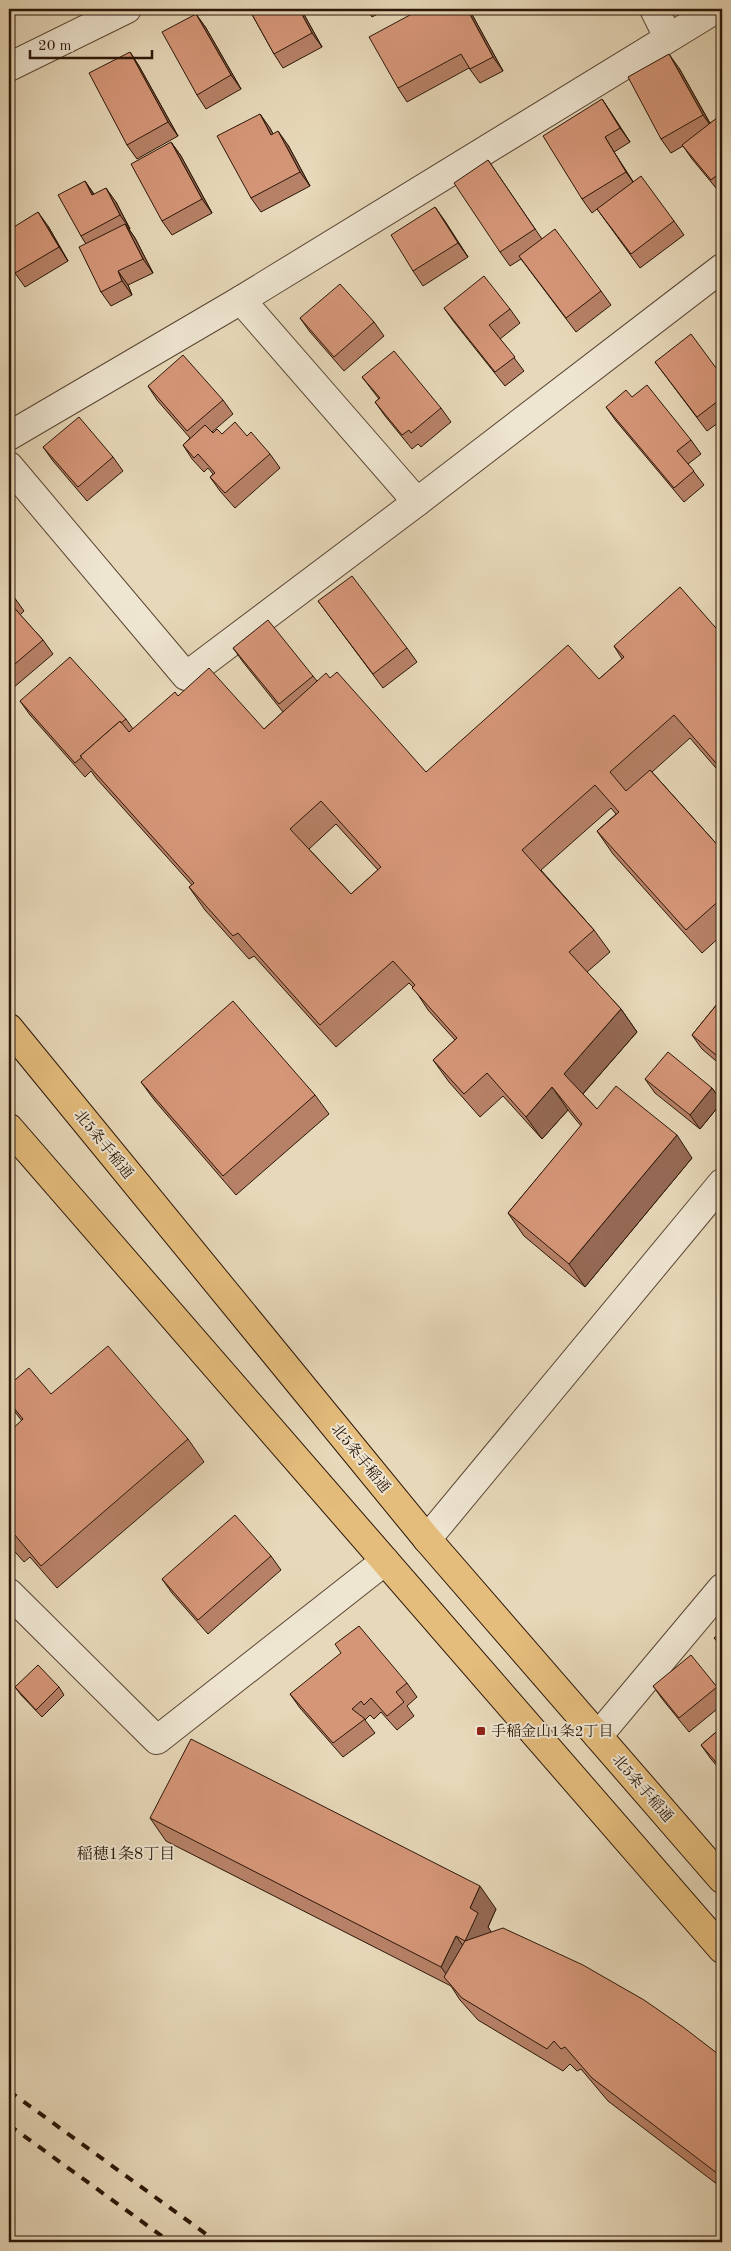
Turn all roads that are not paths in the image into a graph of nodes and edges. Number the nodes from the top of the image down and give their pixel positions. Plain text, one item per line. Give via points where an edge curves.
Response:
1 (127, 9) edge
2 (654, 9) edge
3 (716, 9) edge
4 (668, 37) junction
5 (9, 67) edge
6 (722, 268) edge
7 (241, 300) junction
8 (9, 436) edge
9 (9, 466) edge
10 (417, 502) junction
11 (9, 1028) edge
12 (9, 1128) edge
13 (722, 1183) edge
14 (427, 1539) junction
15 (385, 1561) junction
16 (722, 1588) edge
17 (9, 1593) edge
18 (598, 1736) junction
19 (722, 1879) edge
20 (722, 1949) edge

1 - 5 street
2 - 4 street
3 - 4 street
4 - 7 street
6 - 10 street
7 - 8 street
7 - 10 street
9 - 10 street via 186,676
11 - 14 highway, 北5条手稲通
12 - 15 highway
13 - 14 street
14 - 18 highway, 北5条手稲通
15 - 17 street via 157,1740
15 - 20 highway
16 - 18 street
18 - 19 highway, 北5条手稲通

